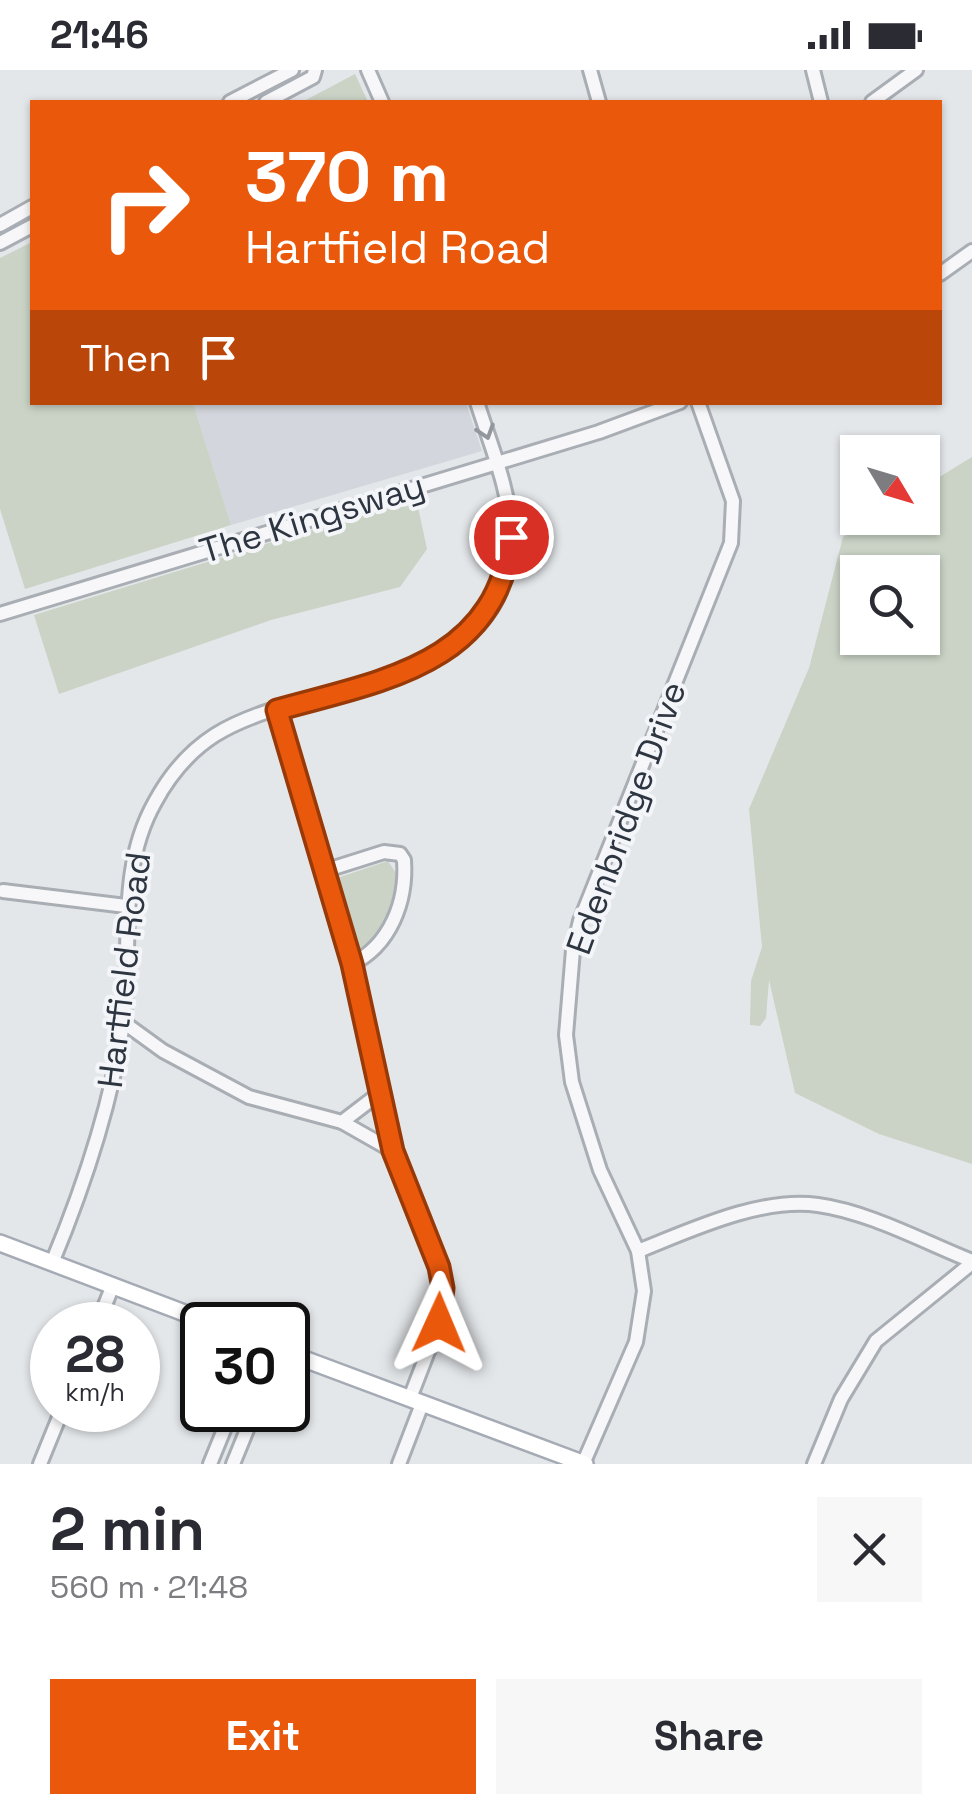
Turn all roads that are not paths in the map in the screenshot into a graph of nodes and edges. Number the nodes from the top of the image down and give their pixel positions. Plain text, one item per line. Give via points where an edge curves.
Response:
1 (292, 70) edge
2 (315, 70) edge
3 (368, 70) edge
4 (590, 70) edge
5 (813, 70) edge
6 (916, 70) edge
7 (234, 100) edge
8 (270, 100) edge
9 (381, 100) edge
10 (598, 100) edge
11 (820, 100) edge
12 (875, 100) edge
13 (30, 208) edge
14 (0, 224) edge
15 (30, 227) edge
16 (0, 244) edge
17 (972, 251) edge
18 (942, 273) edge
19 (478, 405) edge
20 (671, 405) edge
21 (699, 405) edge
22 (495, 462) junction
23 (0, 614) edge
24 (277, 710) junction
25 (324, 871) junction
26 (3, 891) dead end
27 (126, 906) junction
28 (352, 964) junction
29 (123, 1022) junction
30 (380, 1093) junction
31 (342, 1122) junction
32 (393, 1151) junction
33 (0, 1243) edge
34 (638, 1251) junction
35 (972, 1262) edge
36 (52, 1263) junction
37 (113, 1285) junction
38 (106, 1302) edge
39 (180, 1311) edge
40 (310, 1361) edge
41 (416, 1401) junction
42 (53, 1432) edge
43 (223, 1432) edge
44 (246, 1432) edge
45 (40, 1464) edge
46 (210, 1464) edge
47 (232, 1464) edge
48 (398, 1464) edge
49 (584, 1464) edge
50 (814, 1464) edge

1 - 7 street
2 - 8 street
3 - 9 street
4 - 10 street
5 - 11 street
6 - 12 street
13 - 14 street
15 - 16 street
17 - 18 street
19 -> 22 street, Hartfield Road
20 - 22 street, The Kingsway
21 - 34 street, Edenbridge Drive via 733,501 731,543 580,921 567,990 568,1062 584,1130
22 - 23 street, The Kingsway
22 - 24 street, Hartfield Road via 510,514 509,557 475,625 446,652 407,671
24 - 25 street
24 - 27 street, Hartfield Road via 216,735 166,784 144,825
25 - 28 street
25 - 28 street via 384,852 404,860 391,928 377,948
26 - 27 street
27 - 29 street, Hartfield Road
28 - 30 street
29 - 31 street via 249,1097
29 - 36 street, Hartfield Road via 105,1114
30 - 31 street
30 - 32 street
31 - 32 street
32 - 41 street via 443,1288
33 - 36 main road
34 - 35 street via 751,1212 804,1204 840,1210
34 - 49 street, Edenbridge Drive via 644,1290 639,1330
35 - 50 street via 876,1341 846,1389
36 - 37 main road
37 - 38 street
37 - 39 main road
40 - 41 main road
41 - 48 street
41 - 49 main road
42 - 45 street
43 - 46 street
44 - 47 street

